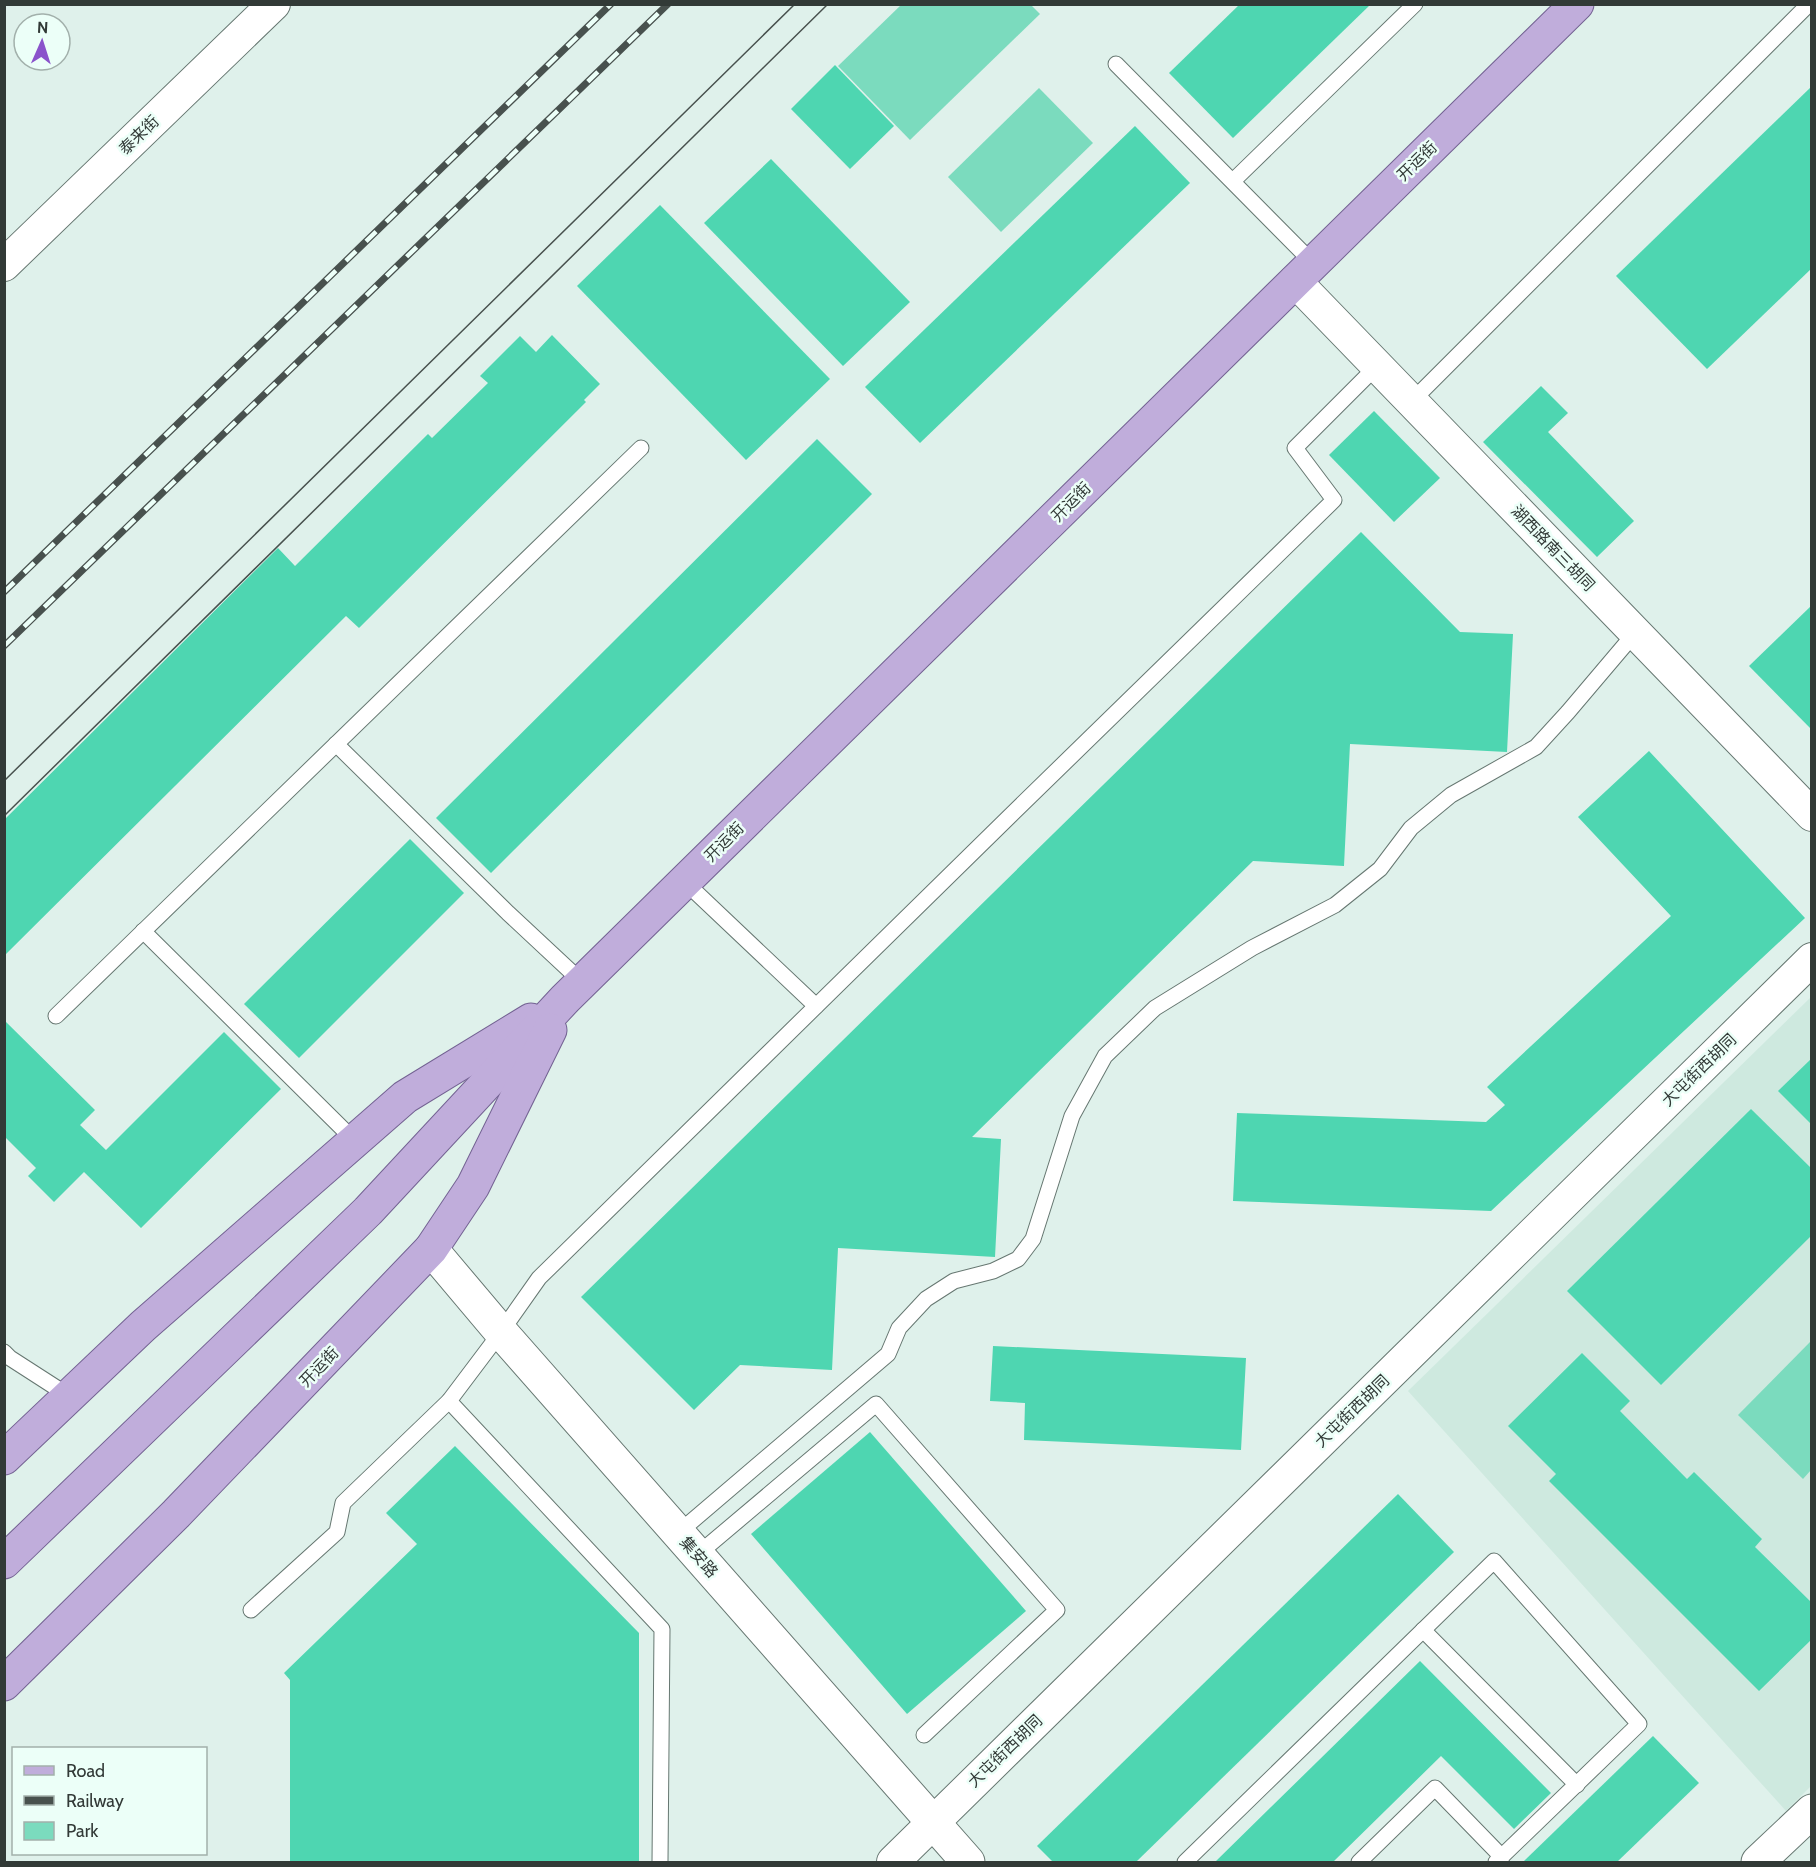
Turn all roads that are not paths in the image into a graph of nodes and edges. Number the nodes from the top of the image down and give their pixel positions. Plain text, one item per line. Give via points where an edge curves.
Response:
1 (274, 4) edge
2 (1415, 4) edge
3 (1576, 4) edge
4 (1809, 4) edge
5 (1116, 64) dead end
6 (1233, 182) junction
7 (4, 265) edge
8 (1304, 272) junction
9 (1377, 366) junction
10 (1412, 402) junction
11 (641, 448) dead end
12 (1635, 633) junction
13 (336, 744) junction
14 (1812, 815) edge
15 (684, 881) junction
16 (143, 931) junction
17 (1812, 959) edge
18 (574, 991) junction
19 (816, 1006) junction
20 (56, 1016) dead end
21 (355, 1141) junction
22 (431, 1249) junction
23 (501, 1332) junction
24 (6, 1355) edge
25 (69, 1396) junction
26 (449, 1401) junction
27 (4, 1458) edge
28 (688, 1544) junction
29 (4, 1562) edge
30 (251, 1610) dead end
31 (1424, 1630) junction
32 (4, 1684) edge
33 (924, 1735) dead end
34 (1577, 1785) junction
35 (1812, 1811) edge
36 (933, 1823) junction
37 (1499, 1860) edge
38 (660, 1863) edge
39 (893, 1863) edge
40 (968, 1863) edge
41 (1185, 1863) edge
42 (1359, 1863) edge
43 (1758, 1863) edge

1 - 7 street, 泰来街
2 - 6 lane
3 - 8 main road, 开运街
4 - 10 lane
5 - 6 lane
6 - 8 lane
8 - 9 street, 湖西路南三胡同
8 - 15 main road, 开运街
9 - 10 street, 湖西路南三胡同
9 - 19 lane via 1295,448 1334,500
10 - 12 street, 湖西路南三胡同
11 - 13 lane
12 - 14 street, 湖西路南三胡同
12 - 28 lane via 1536,747 1451,795 1411,828 1380,869 1335,905 1252,948 1155,1008 1105,1056 1071,1116 1034,1239 1018,1259 993,1271 954,1281 926,1299 899,1328 888,1354
13 - 16 lane
13 - 18 lane via 500,904
15 - 18 main road, 开运街
15 - 19 lane
16 - 20 lane
16 - 21 lane
17 - 36 street, 大屯街西胡同
18 - 21 main road, 开运街 via 405,1097
18 - 22 main road, 开运街 via 473,1186
18 - 29 main road, 开运街 via 368,1211
19 - 23 lane via 539,1278
21 - 25 main road, 开运街 via 143,1326
22 - 23 street, 集安路
22 - 32 main road, 开运街 via 184,1505
23 - 26 lane
23 - 28 street, 集安路
24 - 25 lane
25 - 27 main road, 开运街
26 - 30 lane via 343,1503 337,1532
26 - 38 lane via 662,1629
28 - 33 lane via 876,1404 1057,1610
28 - 36 street, 集安路
31 - 34 lane
31 - 34 lane via 1494,1561 1639,1724
31 - 41 lane
34 - 37 lane
35 - 43 street
36 - 39 street, 大屯街西胡同
36 - 40 street, 集安路
37 - 42 lane via 1435,1788

